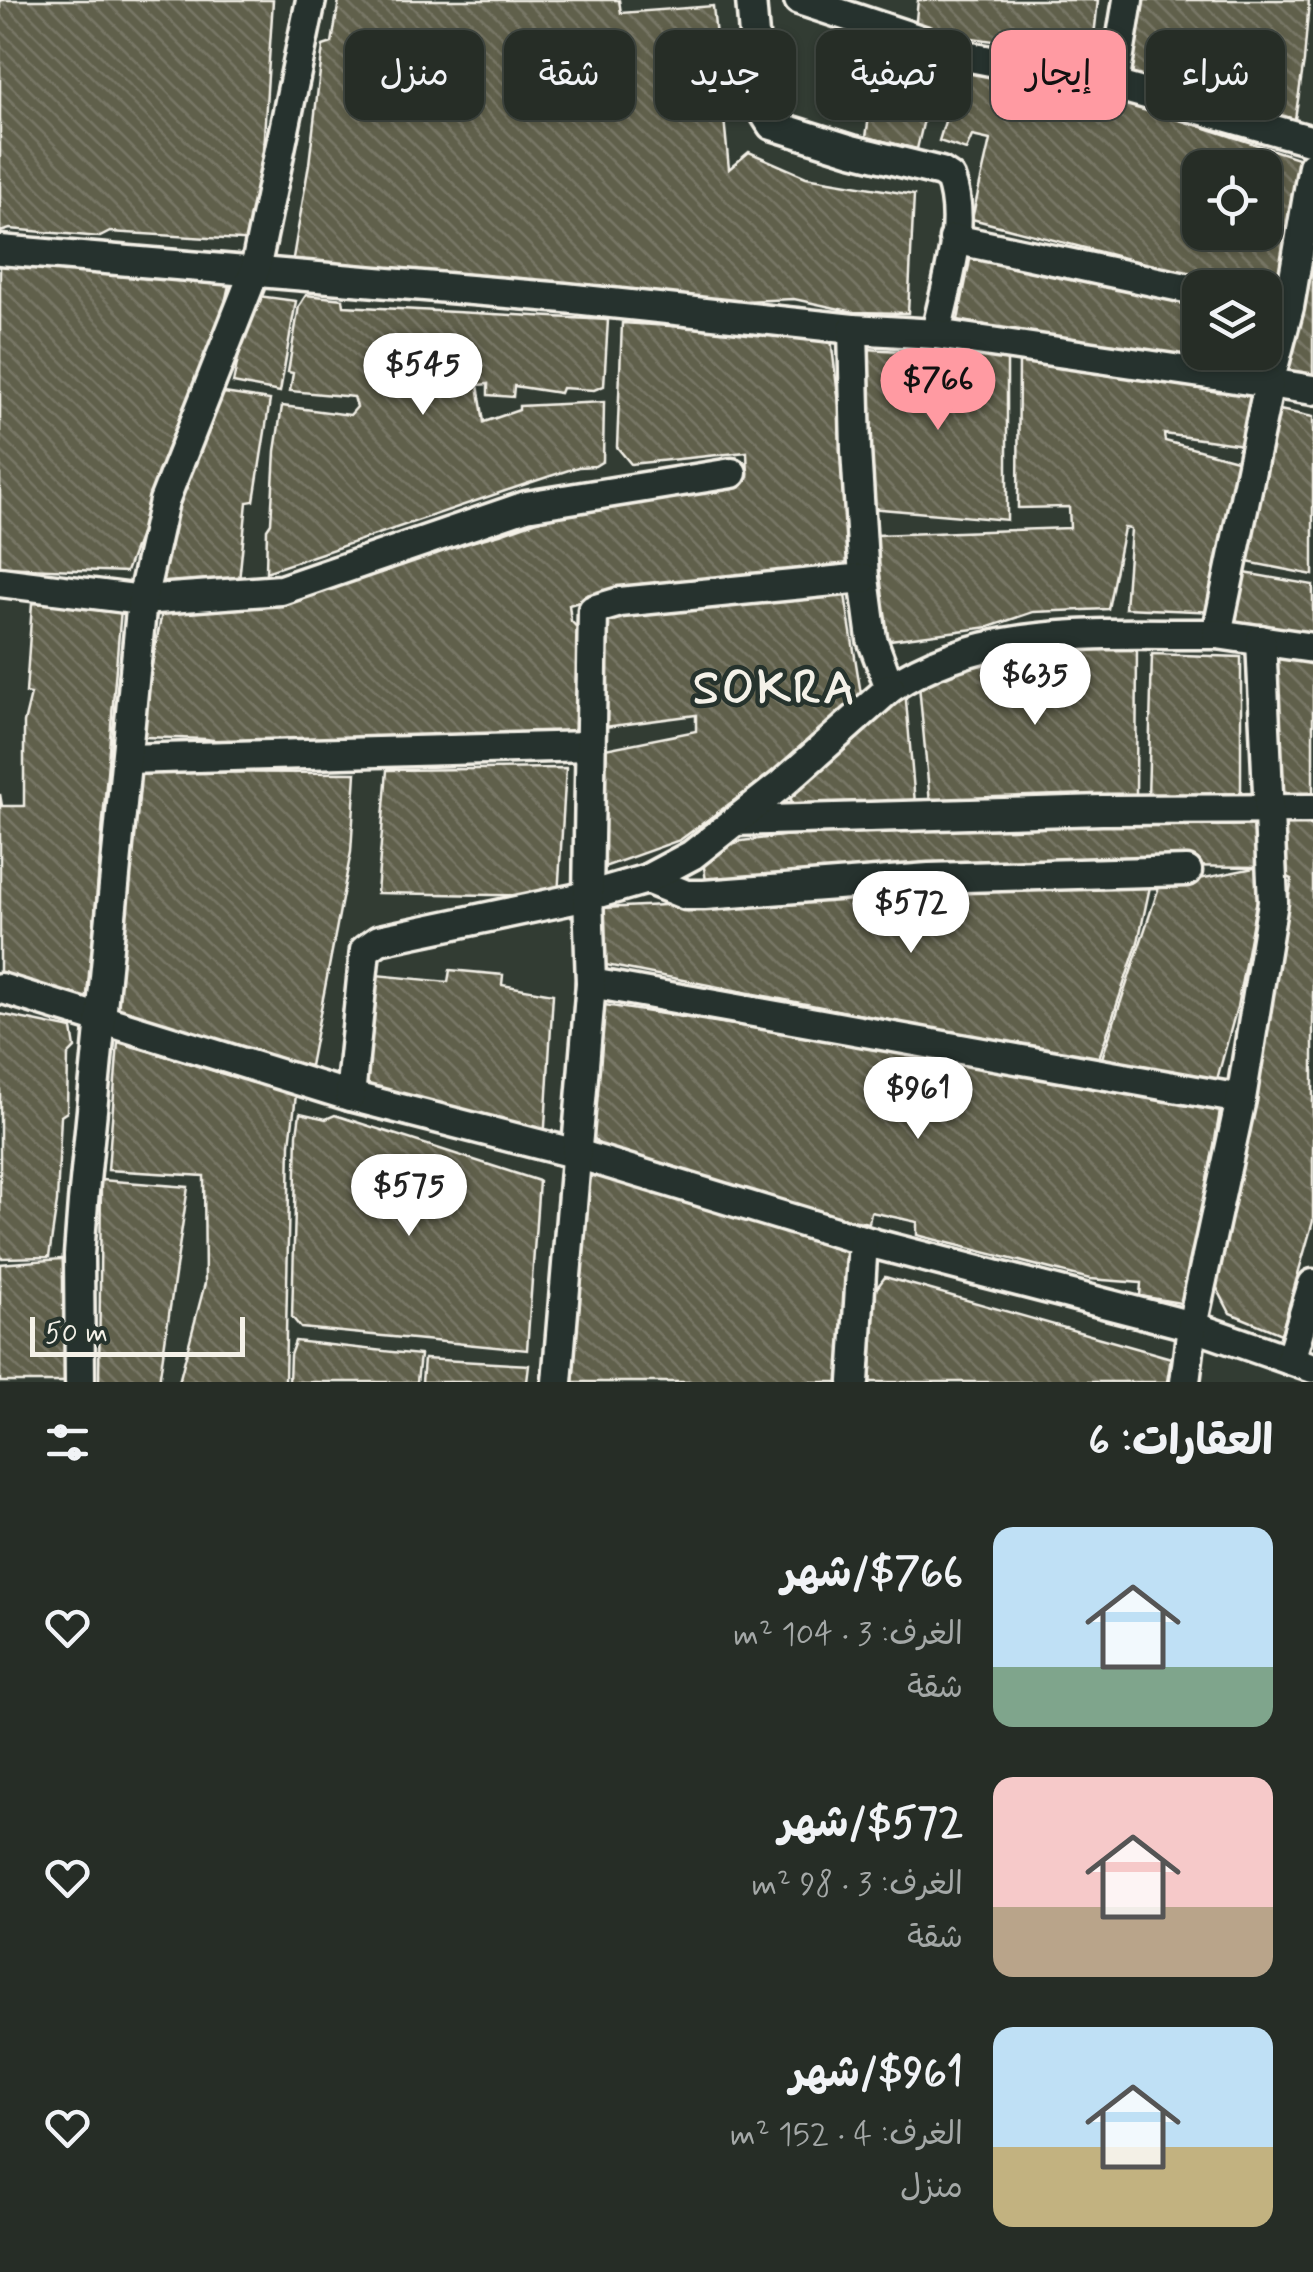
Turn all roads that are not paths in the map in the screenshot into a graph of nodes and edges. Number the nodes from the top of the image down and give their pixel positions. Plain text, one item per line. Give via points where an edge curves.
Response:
1 (311, 0) edge
2 (751, 0) edge
3 (799, 0) edge
4 (1128, 0) edge
5 (1123, 30) edge
6 (991, 61) edge
7 (1126, 87) edge
8 (1313, 142) edge
9 (1313, 166) edge
10 (954, 239) junction
11 (0, 250) edge
12 (255, 270) junction
13 (1282, 286) edge
14 (1182, 287) edge
15 (853, 329) junction
16 (936, 334) junction
17 (1270, 370) edge
18 (1269, 382) junction
19 (1313, 390) edge
20 (732, 472) dead end
21 (864, 578) junction
22 (0, 582) edge
23 (142, 600) junction
24 (1218, 634) junction
25 (1261, 640) junction
26 (1313, 648) edge
27 (890, 688) junction
28 (590, 746) junction
29 (127, 759) junction
30 (1269, 808) junction
31 (1313, 809) edge
32 (736, 820) junction
33 (1187, 871) dead end
34 (647, 878) junction
35 (588, 896) junction
36 (591, 984) junction
37 (0, 988) edge
38 (104, 1018) junction
39 (350, 1096) junction
40 (1241, 1099) junction
41 (576, 1154) junction
42 (863, 1240) junction
43 (1313, 1284) edge
44 (1192, 1326) junction
45 (1302, 1364) edge
46 (80, 1382) edge
47 (557, 1382) edge
48 (854, 1382) edge
49 (1185, 1382) edge

1 - 12 street
2 - 10 street via 760,106 772,126 942,172 954,186
3 - 6 street
4 - 5 street
7 - 8 street
9 - 13 street
10 - 14 street
10 - 16 street
11 - 12 street
12 - 15 street
12 - 23 street via 164,501
15 - 16 street
15 - 21 street
16 - 18 street
17 - 18 street
18 - 19 street
18 - 24 street
20 - 23 street via 526,506 281,590
21 - 27 street via 872,639
21 - 28 street via 593,610
22 - 23 street
23 - 29 street
24 - 25 street
24 - 27 street via 1028,637 918,669
25 - 26 street
25 - 30 street
27 - 32 street
28 - 29 street
28 - 35 street
29 - 38 street
30 - 31 street
30 - 32 street
30 - 40 street via 1273,902
32 - 34 street via 692,855
33 - 34 street via 873,880 704,896
34 - 35 street
35 - 36 street
35 - 39 street via 379,940 365,950
36 - 40 street
36 - 41 street
37 - 38 street
38 - 39 street
38 - 46 street via 79,1255
39 - 41 street
40 - 44 street
41 - 42 street
41 - 47 street
42 - 44 street
42 - 48 street
43 - 45 street
44 - 45 street
44 - 49 street

